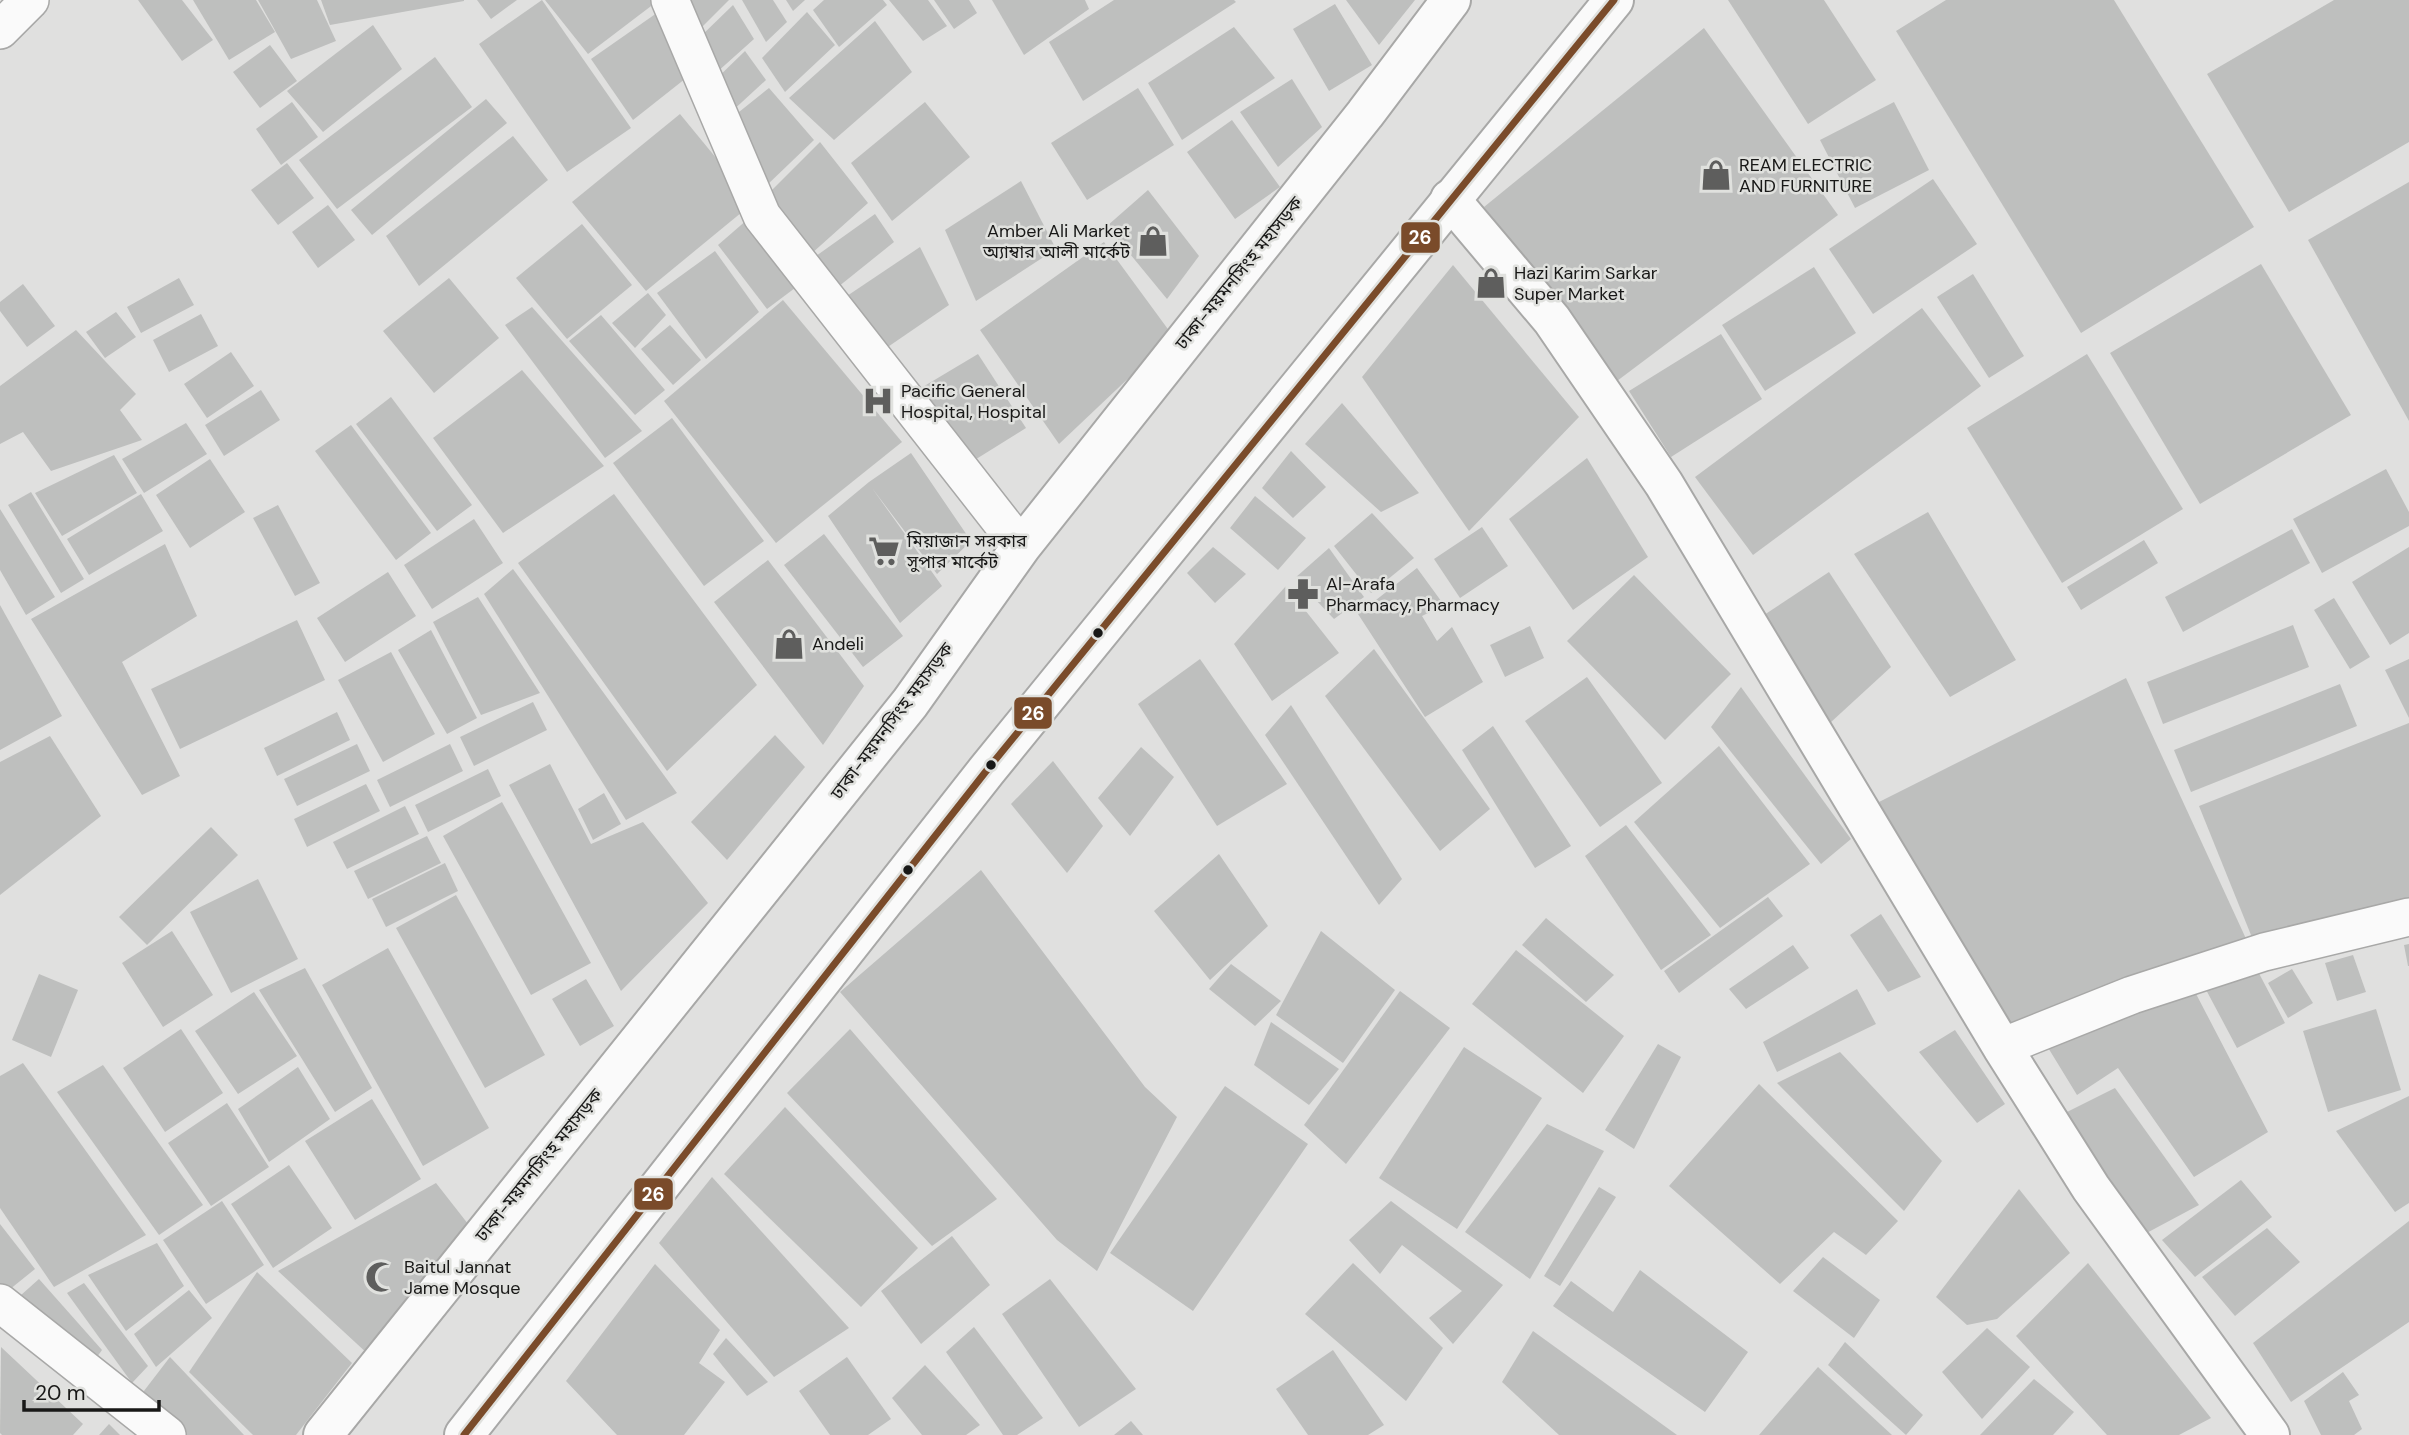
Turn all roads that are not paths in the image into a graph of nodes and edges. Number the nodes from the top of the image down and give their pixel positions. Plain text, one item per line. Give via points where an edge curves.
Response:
1 (30, 0) edge
2 (670, 0) edge
3 (1451, 0) edge
4 (1614, 0) edge
5 (0, 30) edge
6 (1450, 199) junction
7 (1021, 547) junction
8 (2409, 916) edge
9 (2002, 1047) junction
10 (0, 1303) edge
11 (167, 1435) edge
12 (323, 1435) edge
13 (464, 1435) edge
14 (2270, 1435) edge

1 - 5 street
2 - 7 street via 762,216
3 - 7 main road, ঢাকা-ময়মনসিংহ মহাসড়ক
4 - 6 main road
6 - 9 main road via 1552,320 1664,484
6 - 13 main road via 987,770
7 - 12 main road, ঢাকা-ময়মনসিংহ মহাসড়ক via 910,703
8 - 9 street via 2264,951 2132,995
9 - 14 main road via 2091,1188
10 - 11 street

